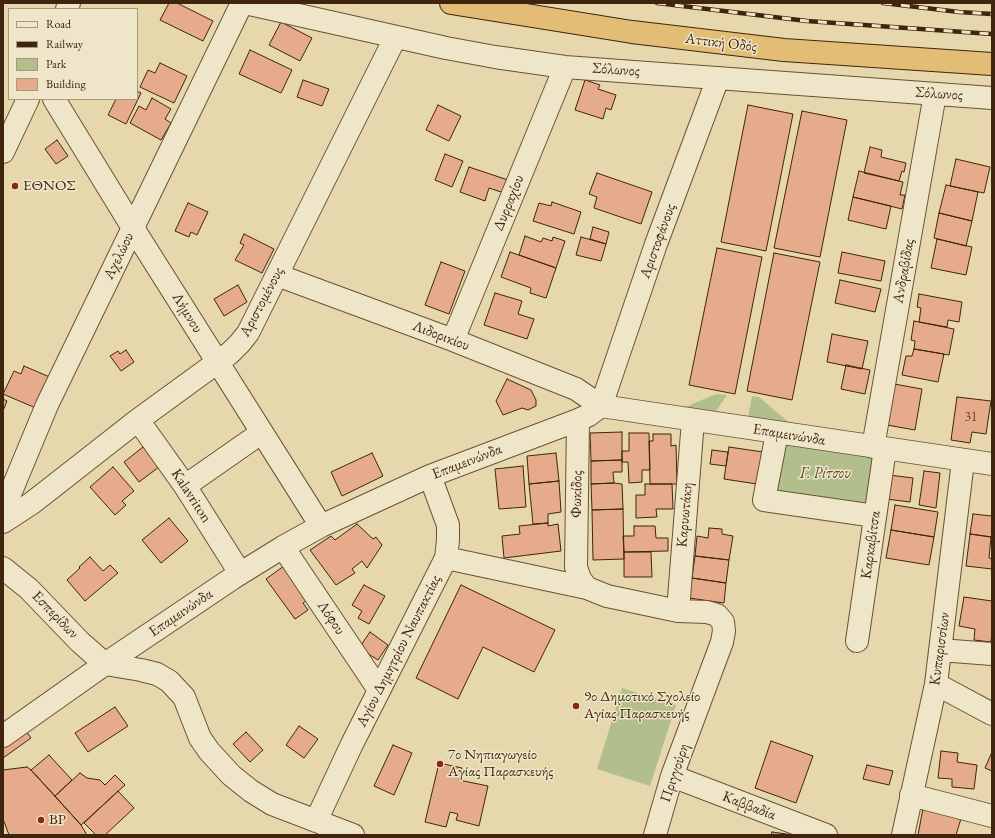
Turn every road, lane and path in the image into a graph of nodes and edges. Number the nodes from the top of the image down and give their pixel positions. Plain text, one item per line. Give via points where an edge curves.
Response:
1 (243, 3) edge
2 (451, 3) edge
3 (395, 38) junction
4 (992, 64) edge
5 (565, 67) junction
6 (718, 78) junction
7 (935, 94) junction
8 (992, 98) edge
9 (28, 100) edge
10 (55, 100) edge
11 (3, 152) edge
12 (133, 228) junction
13 (277, 275) junction
14 (454, 340) junction
15 (218, 362) junction
16 (601, 406) junction
17 (138, 420) junction
18 (578, 420) junction
19 (693, 420) junction
20 (261, 433) junction
21 (777, 433) junction
22 (879, 448) junction
23 (963, 461) junction
24 (992, 464) edge
25 (430, 476) junction
26 (185, 486) junction
27 (3, 511) edge
28 (875, 516) junction
29 (3, 522) edge
30 (321, 526) junction
31 (283, 547) junction
32 (446, 558) junction
33 (3, 568) edge
34 (240, 573) junction
35 (586, 588) junction
36 (678, 610) junction
37 (857, 641) dead end
38 (940, 650) junction
39 (992, 654) edge
40 (105, 664) junction
41 (936, 684) junction
42 (379, 690) junction
43 (992, 714) edge
44 (3, 736) edge
45 (672, 776) junction
46 (911, 795) junction
47 (992, 816) edge
48 (325, 827) edge
49 (353, 835) edge
50 (655, 835) edge
51 (826, 835) edge
52 (903, 835) edge

1 - 3 street, Σόλωνος
1 - 12 street, Αχελώου
2 - 4 highway, Αττική Οδός via 632,32 784,50
3 - 5 street, Σόλωνος via 494,57
3 - 13 street, Αριστομένους
5 - 6 street, Σόλωνος
5 - 14 street, Δυρραχίου
6 - 7 street, Σόλωνος
6 - 16 street, Αριστοφάνους via 656,244
7 - 8 street, Σόλωνος
7 - 22 street, Ανδραβίδας
9 - 11 street
10 - 12 street, Λήμνου
12 - 15 street, Λήμνου
12 - 27 street, Αχελώου via 47,405
13 - 14 street, Λιδορικίου
13 - 15 street, Αριστομένους via 248,333 240,344
14 - 16 street, Λιδορικίου via 576,389
15 - 17 street, Αριστομένους
15 - 20 street, Λήμνου
16 - 18 street, Επαμεινώνδα
16 - 19 street, Επαμεινώνδα
17 - 26 street, Kalavriton
17 - 29 street, Αριστομένους via 32,503
18 - 25 street, Επαμεινώνδα
18 - 35 street, Φωκίδος via 576,567
19 - 21 street, Επαμεινώνδα
19 - 36 street, Καρυωτάκη
20 - 26 street
20 - 30 street, Λήμνου
21 - 22 street, Επαμεινώνδα
21 - 28 street via 764,500
22 - 23 street, Επαμεινώνδα
22 - 28 street, Καρκαβίτσα
23 - 24 street, Επαμεινώνδα
23 - 38 street, Κυπαρισσίων
25 - 30 street, Επαμεινώνδα
25 - 32 street, Αγίου Δημητρίου Ναυπακτίας via 448,525
26 - 34 street, Kalavriton
28 - 37 street, Καρκαβίτσα
30 - 31 street, Επαμεινώνδα
31 - 34 street, Επαμεινώνδα
31 - 42 street, Λόφου
32 - 35 street
32 - 42 street, Αγίου Δημητρίου Ναυπακτίας
33 - 40 street, Εσπερίδων via 30,589 80,642
34 - 40 street, Επαμεινώνδα
35 - 36 street via 607,596
36 - 45 street, Πριγγούρη via 717,615 723,622 724,631
38 - 39 street
38 - 41 street, Κυπαρισσίων
40 - 44 street, Επαμεινώνδα
40 - 48 street via 157,674 169,681 184,697 200,738 231,775 272,804
41 - 43 street
41 - 46 street, Κυπαρισσίων
42 - 48 street, Αγίου Δημητρίου Ναυπακτίας
45 - 50 street, Πριγγούρη
45 - 51 street, Καββαδία
46 - 47 street
46 - 52 street, Κυπαρισσίων
48 - 49 street

